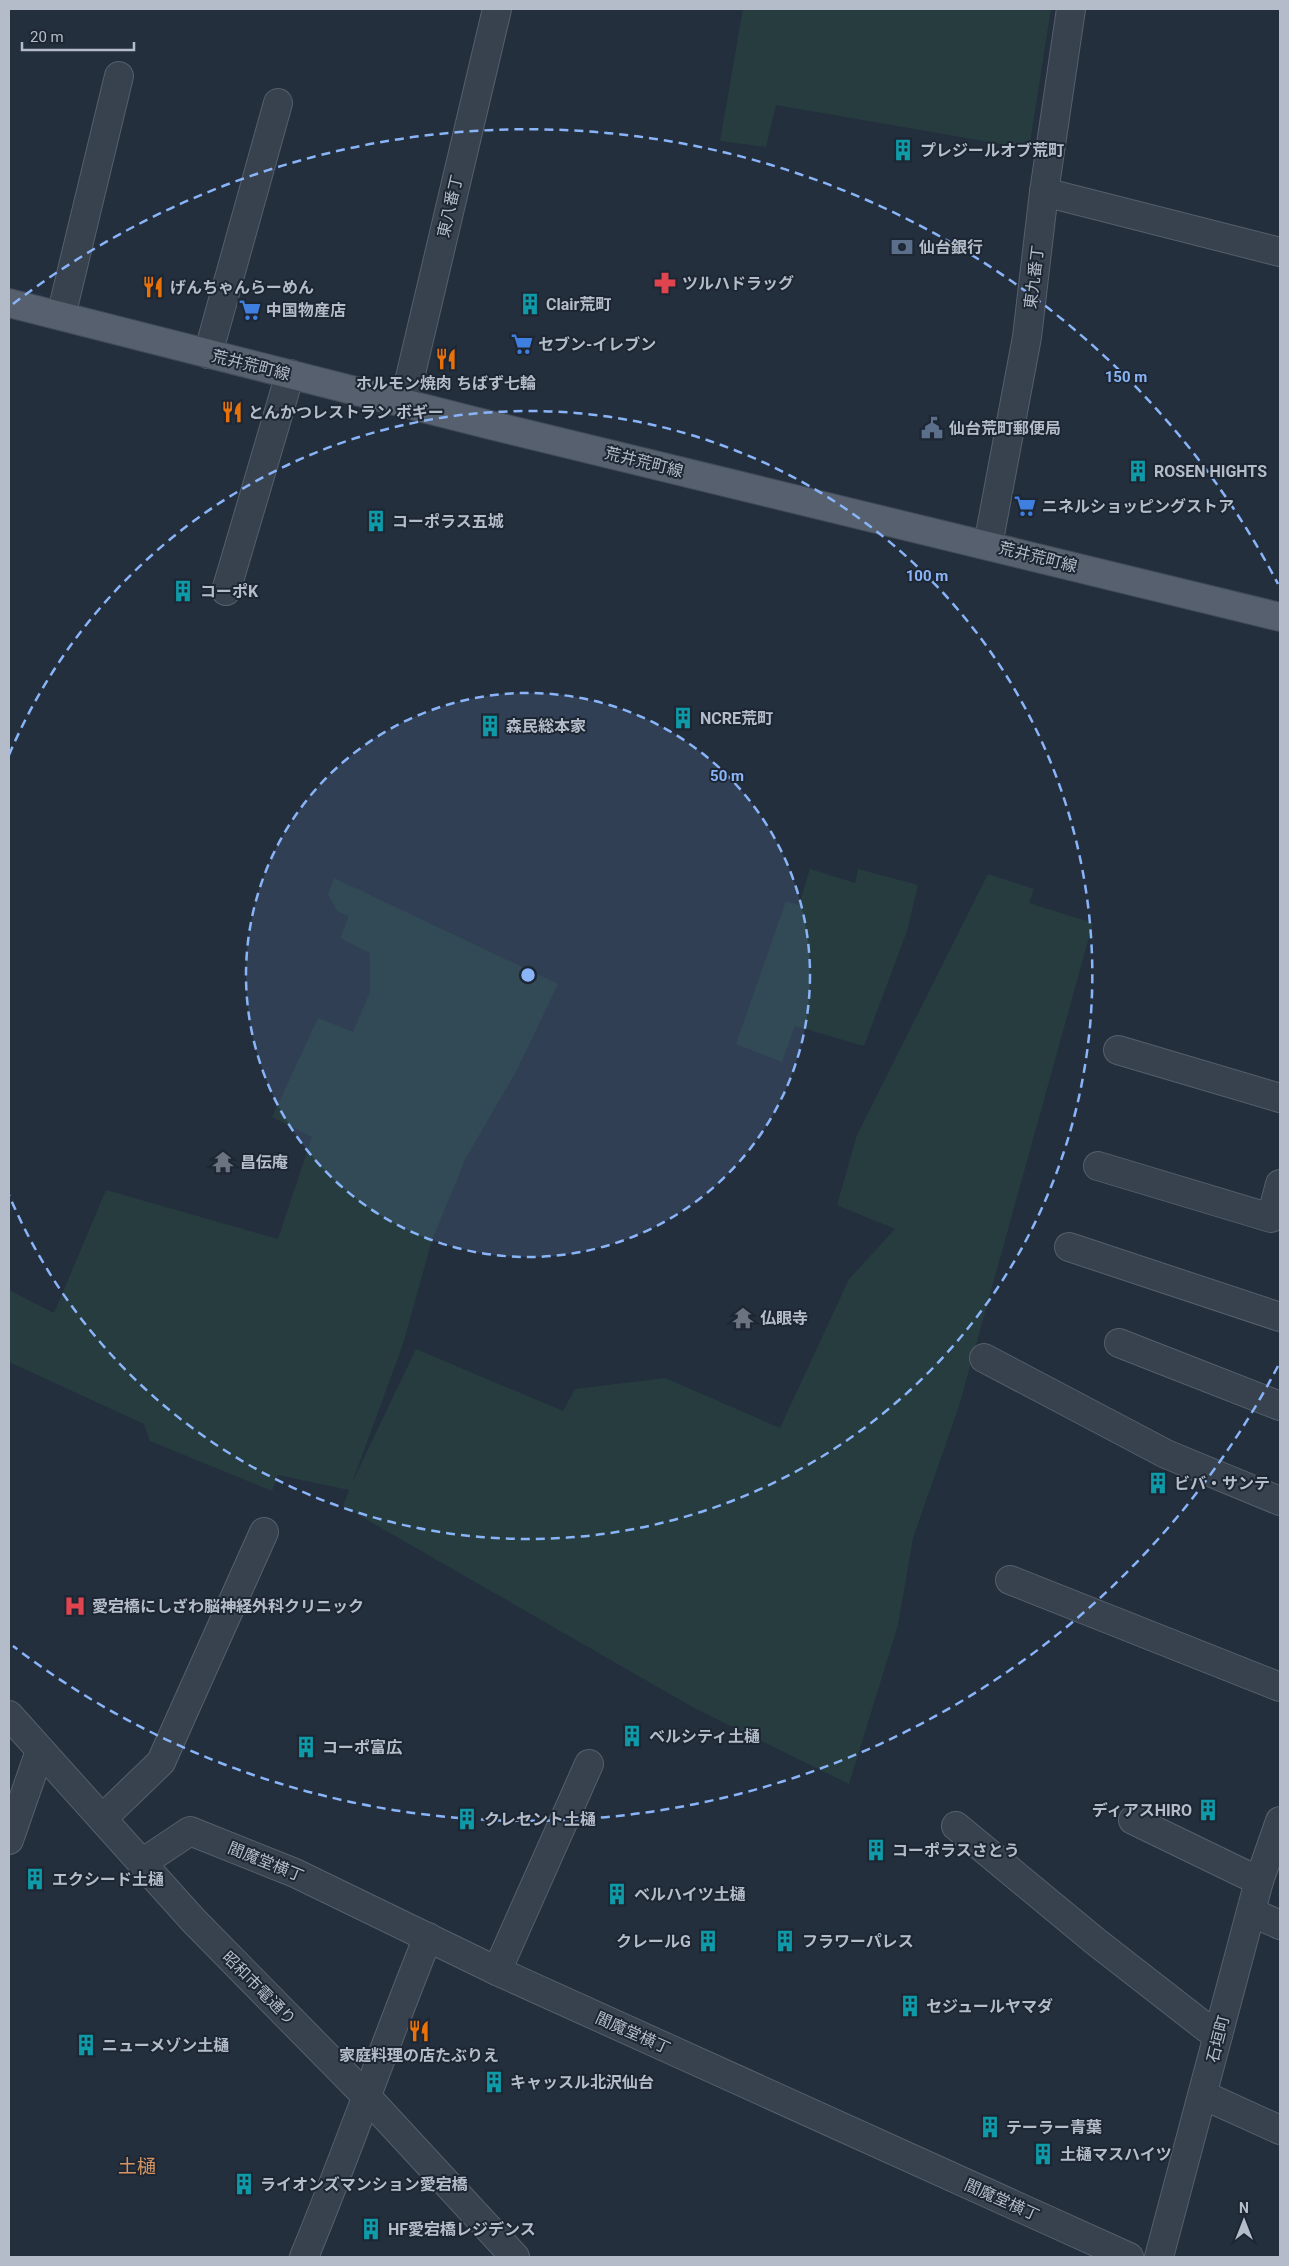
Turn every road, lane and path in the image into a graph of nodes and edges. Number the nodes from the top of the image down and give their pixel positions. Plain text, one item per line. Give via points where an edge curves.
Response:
1 (497, 9) edge
2 (1071, 9) edge
3 (118, 76) dead end
4 (278, 103) dead end
5 (1044, 192) junction
6 (1280, 252) edge
7 (9, 303) edge
8 (61, 316) junction
9 (208, 354) junction
10 (290, 374) junction
11 (404, 403) junction
12 (988, 544) junction
13 (226, 592) dead end
14 (1280, 617) edge
15 (1118, 1050) dead end
16 (1280, 1098) edge
17 (1098, 1166) dead end
18 (1280, 1184) edge
19 (1069, 1247) dead end
20 (1280, 1317) edge
21 (1119, 1342) dead end
22 (984, 1358) dead end
23 (1280, 1406) edge
24 (1280, 1501) edge
25 (264, 1532) dead end
26 (1010, 1580) dead end
27 (1280, 1687) edge
28 (9, 1715) edge
29 (40, 1751) junction
30 (589, 1764) dead end
31 (103, 1818) junction
32 (1133, 1820) dead end
33 (1280, 1821) edge
34 (956, 1826) dead end
35 (9, 1840) edge
36 (142, 1863) junction
37 (1259, 1881) junction
38 (1251, 1912) junction
39 (1280, 1925) edge
40 (428, 1936) junction
41 (497, 1971) junction
42 (1218, 2035) junction
43 (1203, 2096) junction
44 (367, 2097) junction
45 (1280, 2130) edge
46 (304, 2257) edge
47 (514, 2257) edge
48 (1129, 2257) edge
49 (1159, 2257) edge

1 - 11 street, 東八番丁
2 - 5 street, 東九番丁
3 - 8 street
4 - 9 street
5 - 6 street
5 - 12 street, 東九番丁 via 1027,337
7 - 8 main road, 荒井荒町線
8 - 9 main road, 荒井荒町線
9 - 10 main road, 荒井荒町線
10 - 11 main road, 荒井荒町線
10 - 13 street
11 - 12 main road, 荒井荒町線
12 - 14 main road, 荒井荒町線
15 - 16 street
17 - 18 street via 1270,1218
19 - 20 street
21 - 23 street
22 - 24 street via 1166,1454
25 - 31 street via 162,1762
26 - 27 street
28 - 29 street, 昭和市電通り
29 - 31 street, 昭和市電通り
29 - 35 street
30 - 41 street
31 - 36 street, 昭和市電通り
32 - 37 street
33 - 37 street, 石垣町
34 - 42 street via 1095,1941
36 - 40 street, 閻魔堂横丁 via 190,1831 295,1873
36 - 44 street, 昭和市電通り via 192,1920
37 - 38 street, 石垣町
38 - 39 street
38 - 42 street, 石垣町
40 - 41 street, 閻魔堂横丁
40 - 44 street via 384,2045
41 - 48 street, 閻魔堂横丁
42 - 43 street, 石垣町
43 - 45 street
43 - 49 street, 石垣町
44 - 46 street via 346,2158
44 - 47 street, 昭和市電通り

